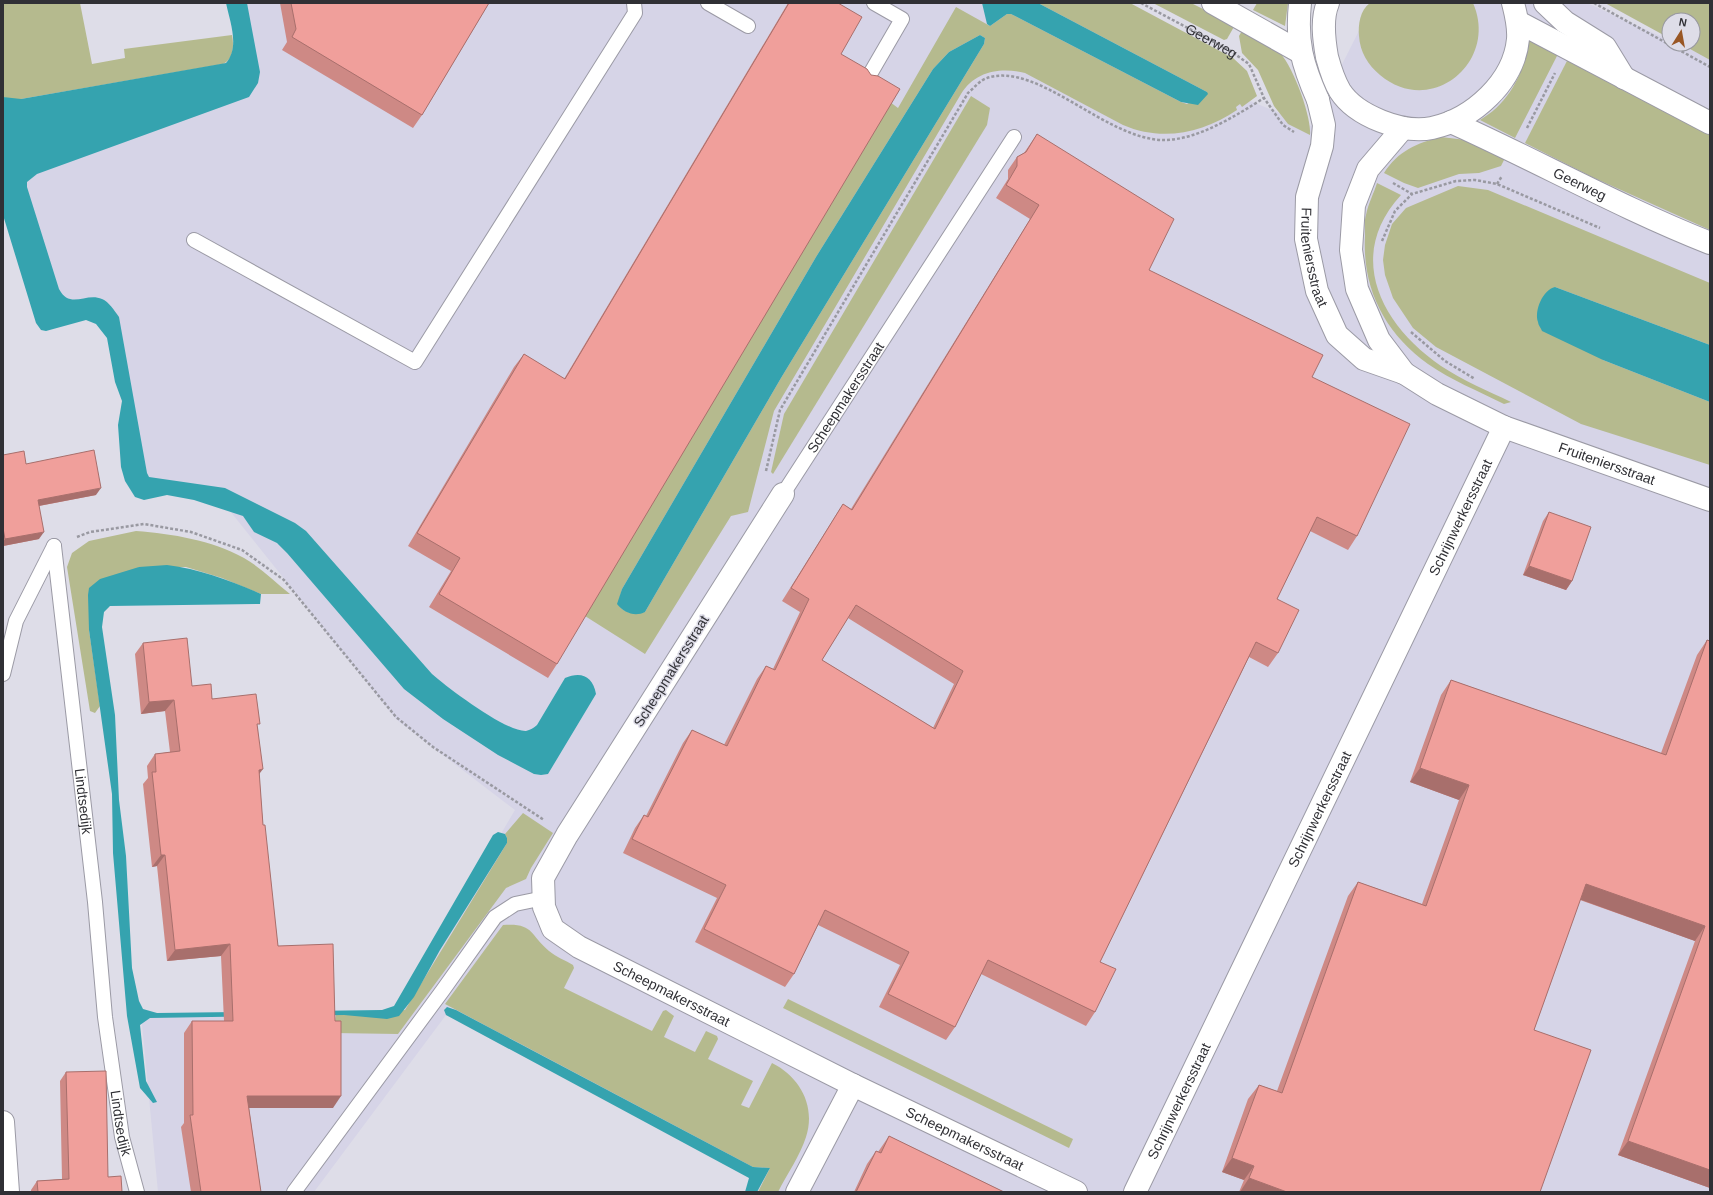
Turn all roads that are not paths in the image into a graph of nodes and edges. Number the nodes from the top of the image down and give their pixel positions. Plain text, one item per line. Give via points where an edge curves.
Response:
1 (634, 3) edge
2 (708, 3) edge
3 (874, 3) edge
4 (1214, 3) edge
5 (1300, 3) edge
6 (1328, 3) edge
7 (1545, 3) edge
8 (1516, 12) edge
9 (748, 26) dead end
10 (1300, 52) junction
11 (1330, 66) junction
12 (1624, 78) junction
13 (866, 81) edge
14 (1451, 122) junction
15 (1710, 123) edge
16 (1403, 128) junction
17 (1014, 137) dead end
18 (194, 240) dead end
19 (1710, 243) edge
20 (1404, 373) junction
21 (1504, 427) junction
22 (782, 494) joint
23 (1710, 500) edge
24 (3, 674) edge
25 (544, 898) junction
26 (853, 1085) junction
27 (3, 1122) edge
28 (8, 1192) edge
29 (137, 1192) edge
30 (294, 1192) edge
31 (797, 1192) edge
32 (1076, 1192) edge
33 (1135, 1192) edge

1 - 18 lane via 635,13 415,362
2 - 9 lane
3 - 13 lane via 902,19
4 - 10 street
5 - 10 street, Fruiteniersstraat
6 - 11 street via 1324,26
7 - 12 street via 1565,22 1605,46
8 - 12 street via 1568,49
8 - 14 street via 1518,40 1513,60 1502,81 1475,109
10 - 11 street
10 - 20 street, Fruiteniersstraat via 1318,100 1324,125 1322,146 1307,197 1306,239 1317,291 1337,335 1364,359
11 - 16 street via 1340,91 1353,106 1374,118
12 - 15 street
14 - 16 street via 1431,128
14 - 19 street, Geerweg via 1609,199
16 - 20 street, Fruiteniersstraat via 1368,169 1354,205 1351,250 1357,289 1379,340
17 - 22 lane, Scheepmakersstraat
20 - 21 street, Fruiteniersstraat via 1437,394
21 - 23 street, Fruiteniersstraat
21 - 33 street, Schrijnwerkersstraat
22 - 25 street, Scheepmakersstraat via 567,835 543,878
24 - 29 lane, Lindtsedijk via 16,621 54,546 95,902 105,1017 122,1137
25 - 26 street, Scheepmakersstraat via 544,907 553,929 579,947
25 - 30 lane via 515,904 495,918
26 - 31 street
26 - 32 street, Scheepmakersstraat
27 - 28 street

